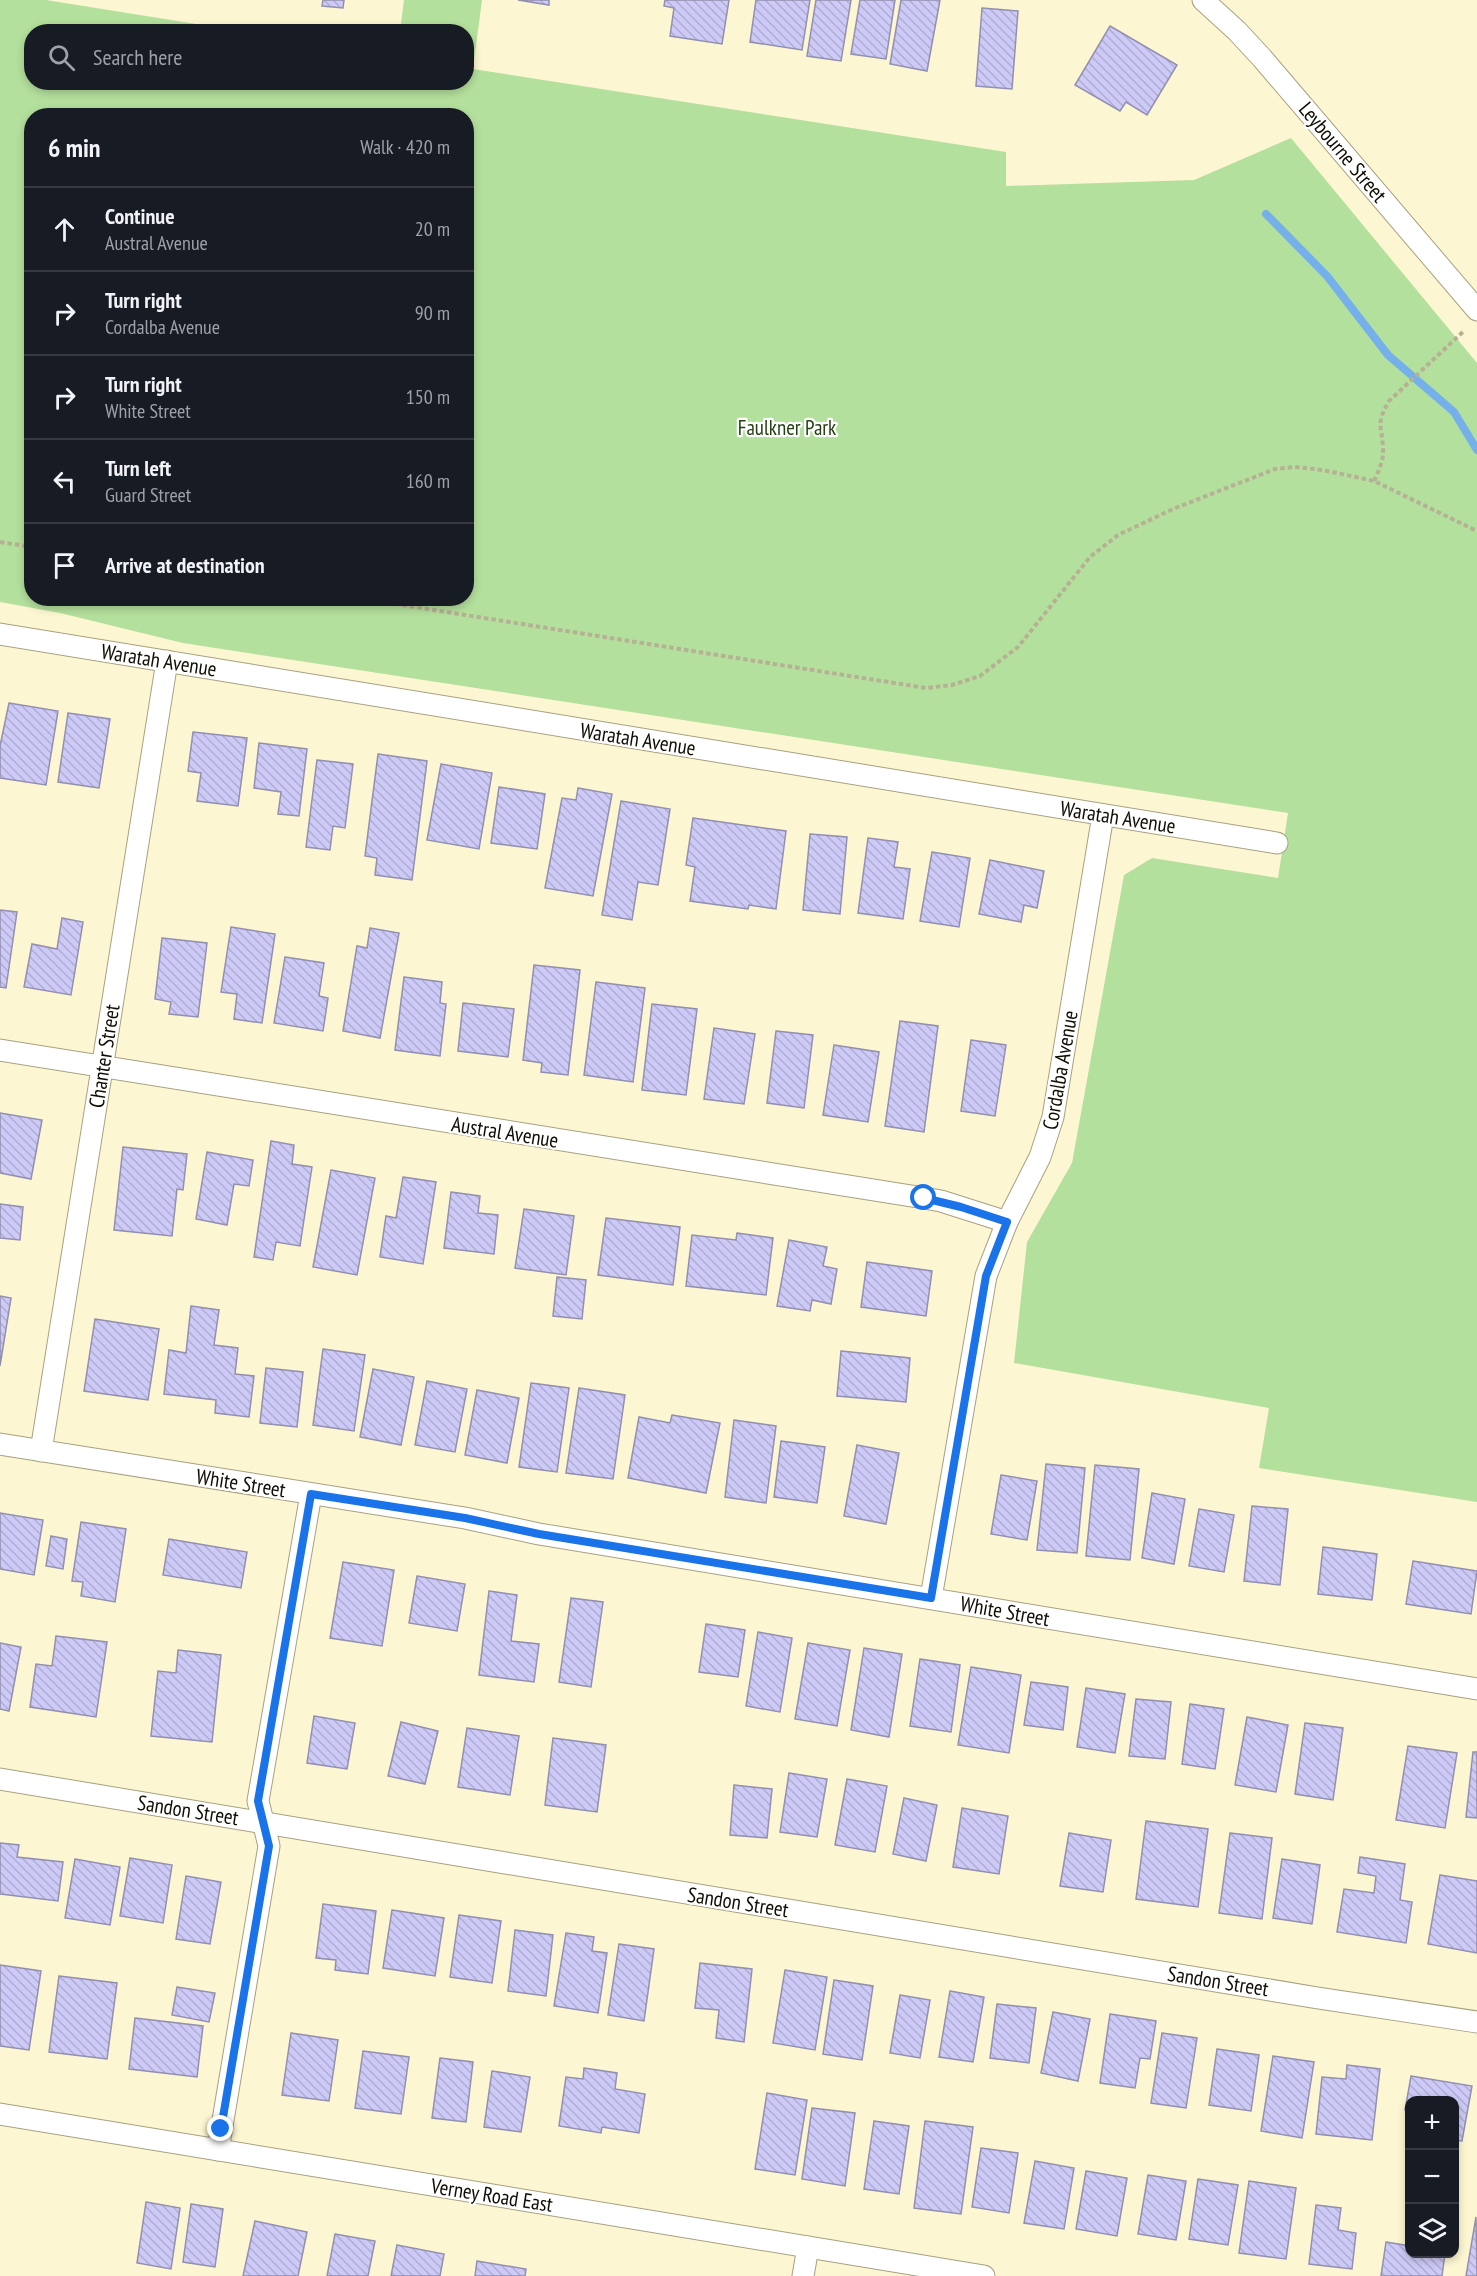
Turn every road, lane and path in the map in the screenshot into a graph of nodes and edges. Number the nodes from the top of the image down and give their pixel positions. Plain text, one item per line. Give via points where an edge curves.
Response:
1 (1203, 0) edge
2 (1474, 317) edge
3 (1374, 481) junction
4 (1477, 531) edge
5 (0, 542) edge
6 (24, 546) edge
7 (408, 606) edge
8 (0, 634) edge
9 (167, 661) junction
10 (1103, 815) junction
11 (1277, 843) dead end
12 (0, 1050) edge
13 (102, 1067) junction
14 (1007, 1222) junction
15 (0, 1444) edge
16 (41, 1451) junction
17 (311, 1494) junction
18 (931, 1598) junction
19 (1477, 1689) edge
20 (0, 1779) edge
21 (264, 1823) junction
22 (1477, 2022) edge
23 (0, 2114) edge
24 (218, 2150) junction
25 (808, 2247) junction
26 (803, 2276) edge
27 (984, 2276) edge

1 - 2 street, Leybourne Street via 1262,58
2 - 3 path via 1389,401 1381,415 1382,462
3 - 4 path
3 - 7 path via 1323,470 1275,469 1118,535 1090,557 1018,647 980,676 952,685 926,688
5 - 6 path
8 - 9 street, Waratah Avenue
9 - 10 street, Waratah Avenue
9 - 13 street, Chanter Street
10 - 11 street, Waratah Avenue
10 - 14 street, Cordalba Avenue via 1053,1117 1040,1157
12 - 13 street, Austral Avenue
13 - 14 street, Austral Avenue via 924,1198
13 - 16 street, Chanter Street
14 - 18 street, Cordalba Avenue via 986,1276
15 - 16 street, White Street
16 - 17 street, White Street
17 - 18 street, White Street
17 - 21 street via 258,1801
18 - 19 street, White Street
20 - 21 street, Sandon Street
21 - 22 street, Sandon Street
21 - 24 street via 269,1846
23 - 24 street, Verney Road East
24 - 25 street, Verney Road East
25 - 26 street
25 - 27 street, Verney Road East

